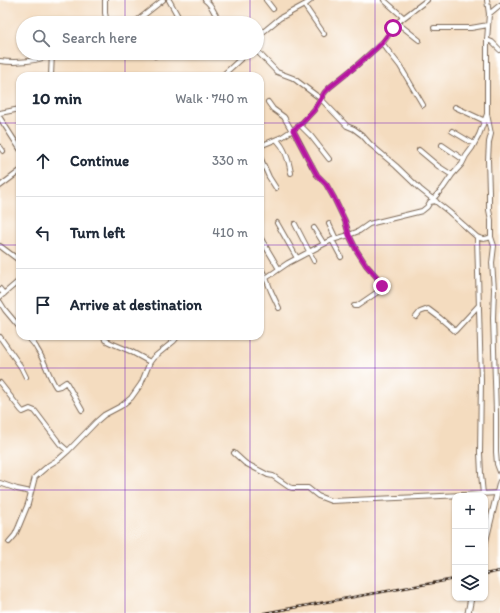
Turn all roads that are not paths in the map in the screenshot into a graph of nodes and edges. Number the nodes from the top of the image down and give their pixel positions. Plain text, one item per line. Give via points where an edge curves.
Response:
1 (105, 0) edge
2 (163, 0) edge
3 (169, 0) edge
4 (205, 0) edge
5 (266, 0) edge
6 (311, 0) edge
7 (384, 0) edge
8 (427, 0) edge
9 (487, 0) edge
10 (304, 5) junction
11 (500, 5) edge
12 (273, 9) dead end
13 (489, 14) junction
14 (106, 16) edge
15 (143, 16) edge
16 (178, 16) edge
17 (216, 16) edge
18 (403, 17) junction
19 (398, 22) junction
20 (488, 25) junction
21 (434, 28) dead end
22 (264, 31) edge
23 (324, 34) dead end
24 (419, 40) dead end
25 (487, 40) junction
26 (382, 43) junction
27 (500, 50) edge
28 (264, 58) edge
29 (35, 60) edge
30 (51, 60) edge
31 (239, 60) edge
32 (0, 61) edge
33 (50, 72) edge
34 (226, 72) edge
35 (321, 99) junction
36 (268, 102) dead end
37 (423, 105) dead end
38 (455, 107) dead end
39 (16, 110) edge
40 (0, 113) edge
41 (487, 114) junction
42 (0, 118) edge
43 (485, 121) junction
44 (300, 125) junction
45 (292, 131) junction
46 (452, 131) dead end
47 (277, 140) junction
48 (16, 143) edge
49 (474, 144) junction
50 (264, 145) edge
51 (442, 145) dead end
52 (419, 150) dead end
53 (329, 159) dead end
54 (464, 160) junction
55 (264, 166) edge
56 (291, 173) dead end
57 (16, 174) edge
58 (452, 175) junction
59 (0, 186) edge
60 (276, 188) dead end
61 (434, 200) junction
62 (277, 223) dead end
63 (295, 224) dead end
64 (329, 224) dead end
65 (314, 228) dead end
66 (349, 235) junction
67 (477, 237) junction
68 (491, 237) junction
69 (334, 239) junction
70 (264, 243) edge
71 (324, 244) junction
72 (0, 246) edge
73 (310, 252) junction
74 (341, 257) dead end
75 (16, 258) edge
76 (297, 258) junction
77 (314, 261) dead end
78 (279, 269) junction
79 (264, 274) edge
80 (266, 278) junction
81 (16, 284) edge
82 (0, 290) edge
83 (4, 294) junction
84 (0, 297) edge
85 (0, 302) edge
86 (478, 305) junction
87 (354, 306) dead end
88 (279, 308) dead end
89 (416, 317) dead end
90 (16, 323) edge
91 (0, 336) edge
92 (30, 340) edge
93 (105, 340) edge
94 (175, 340) edge
95 (150, 362) junction
96 (26, 377) dead end
97 (0, 383) edge
98 (82, 410) dead end
99 (68, 451) junction
100 (234, 453) dead end
101 (500, 472) edge
102 (500, 482) edge
103 (0, 484) edge
104 (499, 490) edge
105 (31, 492) junction
106 (483, 493) edge
107 (487, 493) edge
108 (452, 496) edge
109 (488, 532) edge
110 (9, 542) dead end
111 (471, 601) edge
112 (468, 613) edge

1 - 14 street
2 - 15 street
3 - 16 street
4 - 17 street via 212,6
5 - 12 street
6 - 10 street
7 - 18 street
8 - 18 street
9 - 13 street
10 - 22 street via 280,18
10 - 23 street
11 - 13 street
13 - 20 street
18 - 19 street
19 - 24 street
19 - 26 street
20 - 21 street via 471,28
20 - 25 street
25 - 27 street
25 - 41 street
26 - 35 street via 330,87
26 - 37 street via 400,66
28 - 35 street via 277,72 293,78
29 - 32 street
30 - 33 street
31 - 34 street
35 - 44 street
35 - 61 street via 347,126 362,135
36 - 45 street via 284,117
38 - 43 street
39 - 40 street
41 - 43 street
41 - 68 street via 491,134 488,160
42 - 48 street
43 - 49 street
44 - 45 street
44 - 53 street
45 - 47 street
45 - 66 street via 317,175 334,198
46 - 49 street
47 - 50 street
47 - 56 street via 284,149
49 - 54 street
51 - 54 street
52 - 58 street
54 - 58 street
55 - 60 street
57 - 59 street
58 - 61 street
61 - 66 street via 422,211 369,224
61 - 67 street
62 - 76 street
63 - 73 street
64 - 69 street
65 - 71 street
66 - 69 street
66 - 87 street via 366,265 383,284 380,291
67 - 68 street
67 - 86 street
68 - 101 street via 494,246 492,264 496,452
69 - 71 street
69 - 74 street
70 - 78 street
71 - 73 street
72 - 75 street
73 - 76 street
73 - 77 street
76 - 78 street
78 - 80 street
79 - 80 street
80 - 88 street
81 - 83 street
82 - 83 street
83 - 84 street
85 - 90 street
86 - 89 street via 455,331 428,309
86 - 106 street
91 - 96 street
92 - 98 street via 37,348 52,382 56,387 66,382
93 - 95 street
94 - 95 street
95 - 99 street via 132,398 104,415
97 - 99 street via 23,412 30,409 35,411
99 - 105 street via 35,477
100 - 108 street via 246,463 289,487 308,488 330,501
102 - 104 main road
103 - 105 street
104 - 107 street
104 - 109 main road
105 - 110 street via 20,526
111 - 112 main road

